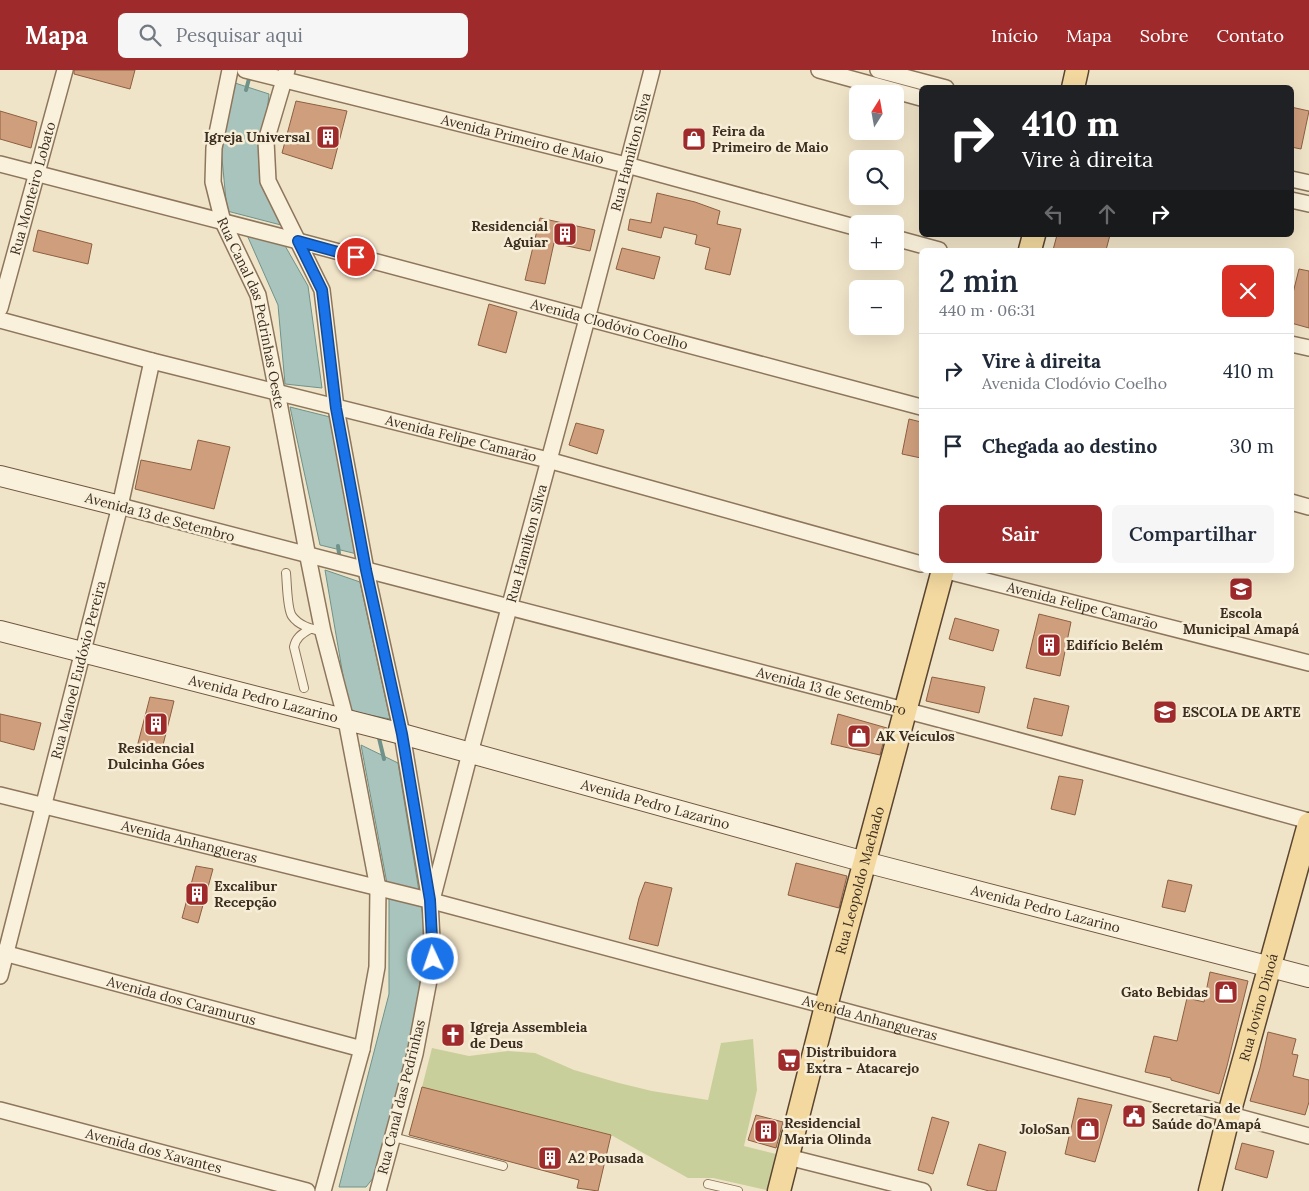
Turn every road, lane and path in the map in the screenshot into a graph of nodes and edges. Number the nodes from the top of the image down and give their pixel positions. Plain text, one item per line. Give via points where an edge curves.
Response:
1 (65, 70) edge
2 (230, 70) edge
3 (245, 70) edge
4 (652, 70) edge
5 (819, 70) edge
6 (878, 70) edge
7 (1077, 70) edge
8 (281, 76) edge
9 (935, 85) edge
10 (1074, 85) edge
11 (919, 97) edge
12 (0, 164) edge
13 (627, 166) junction
14 (37, 173) junction
15 (1294, 180) edge
16 (1309, 184) edge
17 (1294, 201) edge
18 (1309, 204) edge
19 (228, 223) junction
20 (849, 226) edge
21 (904, 240) edge
22 (298, 241) junction
23 (932, 248) edge
24 (0, 308) edge
25 (587, 319) junction
26 (0, 320) edge
27 (1294, 345) edge
28 (1309, 348) edge
29 (152, 361) junction
30 (282, 393) junction
31 (919, 406) edge
32 (332, 407) junction
33 (548, 460) junction
34 (0, 476) edge
35 (1294, 503) edge
36 (120, 506) junction
37 (1309, 506) edge
38 (314, 558) junction
39 (919, 563) edge
40 (359, 569) junction
41 (286, 573) dead end
42 (942, 573) edge
43 (955, 573) edge
44 (508, 608) junction
45 (316, 630) junction
46 (0, 631) edge
47 (83, 652) junction
48 (1309, 663) edge
49 (304, 688) dead end
50 (905, 710) junction
51 (346, 720) junction
52 (402, 734) junction
53 (470, 753) junction
54 (0, 795) edge
55 (43, 806) junction
56 (1309, 822) edge
57 (865, 862) junction
58 (380, 888) junction
59 (428, 900) junction
60 (3, 953) edge
61 (1270, 966) junction
62 (0, 976) edge
63 (1309, 977) edge
64 (826, 1006) junction
65 (362, 1049) junction
66 (0, 1110) edge
67 (1229, 1114) junction
68 (1309, 1136) edge
69 (392, 1137) junction
70 (788, 1157) junction
71 (503, 1166) dead end
72 (708, 1184) dead end
73 (307, 1191) edge
74 (323, 1191) edge
75 (378, 1191) edge
76 (738, 1191) edge
77 (779, 1191) edge
78 (923, 1191) edge
79 (1210, 1191) edge

1 - 14 street, Rua Monteiro Lobato
2 - 19 street, Rua Canal das Pedrinhas Oeste via 214,148 213,182
3 - 8 street, Avenida Primeiro de Maio
4 - 13 street, Rua Hamilton Silva
5 - 11 street
6 - 9 street
7 - 10 main road
8 - 13 street, Avenida Primeiro de Maio
8 - 22 street, Rua Canal das Pedrinhas via 266,142 268,181
12 - 14 street
13 - 20 street, Avenida Primeiro de Maio
13 - 25 street, Rua Hamilton Silva
14 - 19 street
14 - 24 street, Rua Monteiro Lobato
15 - 16 street
17 - 18 street
19 - 22 street, Avenida Clodóvio Coelho
19 - 30 street, Rua Canal das Pedrinhas Oeste via 258,295
21 - 23 street
22 - 25 street, Avenida Clodóvio Coelho
22 - 32 street, Rua Canal das Pedrinhas via 322,290
25 - 31 street, Avenida Clodóvio Coelho
25 - 33 street, Rua Hamilton Silva
26 - 29 street, Avenida Felipe Camarão
27 - 28 street
29 - 30 street, Avenida Felipe Camarão
29 - 36 street, Rua Manoel Eudóxio Pereira
30 - 32 street, Avenida Felipe Camarão
30 - 38 street, Rua Canal das Pedrinhas Oeste
32 - 33 street, Avenida Felipe Camarão
32 - 40 street, Rua Canal das Pedrinhas
33 - 39 street, Avenida Felipe Camarão
33 - 44 street, Rua Hamilton Silva
34 - 36 main road, Avenida 13 de Setembro
35 - 37 street
36 - 38 street, Avenida 13 de Setembro
36 - 47 street, Rua Manoel Eudóxio Pereira
38 - 40 street, Avenida 13 de Setembro
38 - 45 street
40 - 44 street, Avenida 13 de Setembro
40 - 52 street, Rua Canal das Pedrinhas
41 - 45 lane via 291,615
42 - 50 main road, Rua Leopoldo Machado
43 - 48 street, Avenida Felipe Camarão
44 - 50 street, Avenida 13 de Setembro
44 - 53 street, Rua Hamilton Silva
45 - 49 lane via 300,635 295,641
45 - 51 street
46 - 47 main road, Avenida Pedro Lazarino
47 - 51 main road, Avenida Pedro Lazarino
47 - 55 street, Rua Manoel Eudóxio Pereira
50 - 56 street, Avenida 13 de Setembro
50 - 57 main road, Rua Leopoldo Machado
51 - 52 main road, Avenida Pedro Lazarino
51 - 58 street
52 - 53 main road, Avenida Pedro Lazarino
52 - 59 street, Rua Canal das Pedrinhas
53 - 57 main road, Avenida Pedro Lazarino
53 - 59 street, Rua Hamilton Silva
54 - 55 street, Avenida Anhangueras
55 - 58 street, Avenida Anhangueras
55 - 60 street, Rua Manoel Eudóxio Pereira
56 - 61 main road, Rua Jovino Dinoá
57 - 61 main road, Avenida Pedro Lazarino
57 - 64 main road, Rua Leopoldo Machado
58 - 59 street, Avenida Anhangueras
58 - 65 street via 378,967
59 - 64 street, Avenida Anhangueras
59 - 69 street, Rua Canal das Pedrinhas via 433,959 415,1054
60 - 62 street, Rua Manoel Eudóxio Pereira
60 - 65 street, Avenida dos Caramurus
61 - 63 main road, Avenida Pedro Lazarino
61 - 67 main road, Rua Jovino Dinoá
64 - 67 street, Avenida Anhangueras
64 - 70 main road, Rua Leopoldo Machado
65 - 74 street
66 - 73 street, Avenida dos Xavantes
67 - 68 street, Avenida Anhangueras
67 - 79 main road, Rua Jovino Dinoá
69 - 71 lane
69 - 75 street, Rua Canal das Pedrinhas
70 - 77 main road, Rua Leopoldo Machado
70 - 78 street
72 - 76 lane

